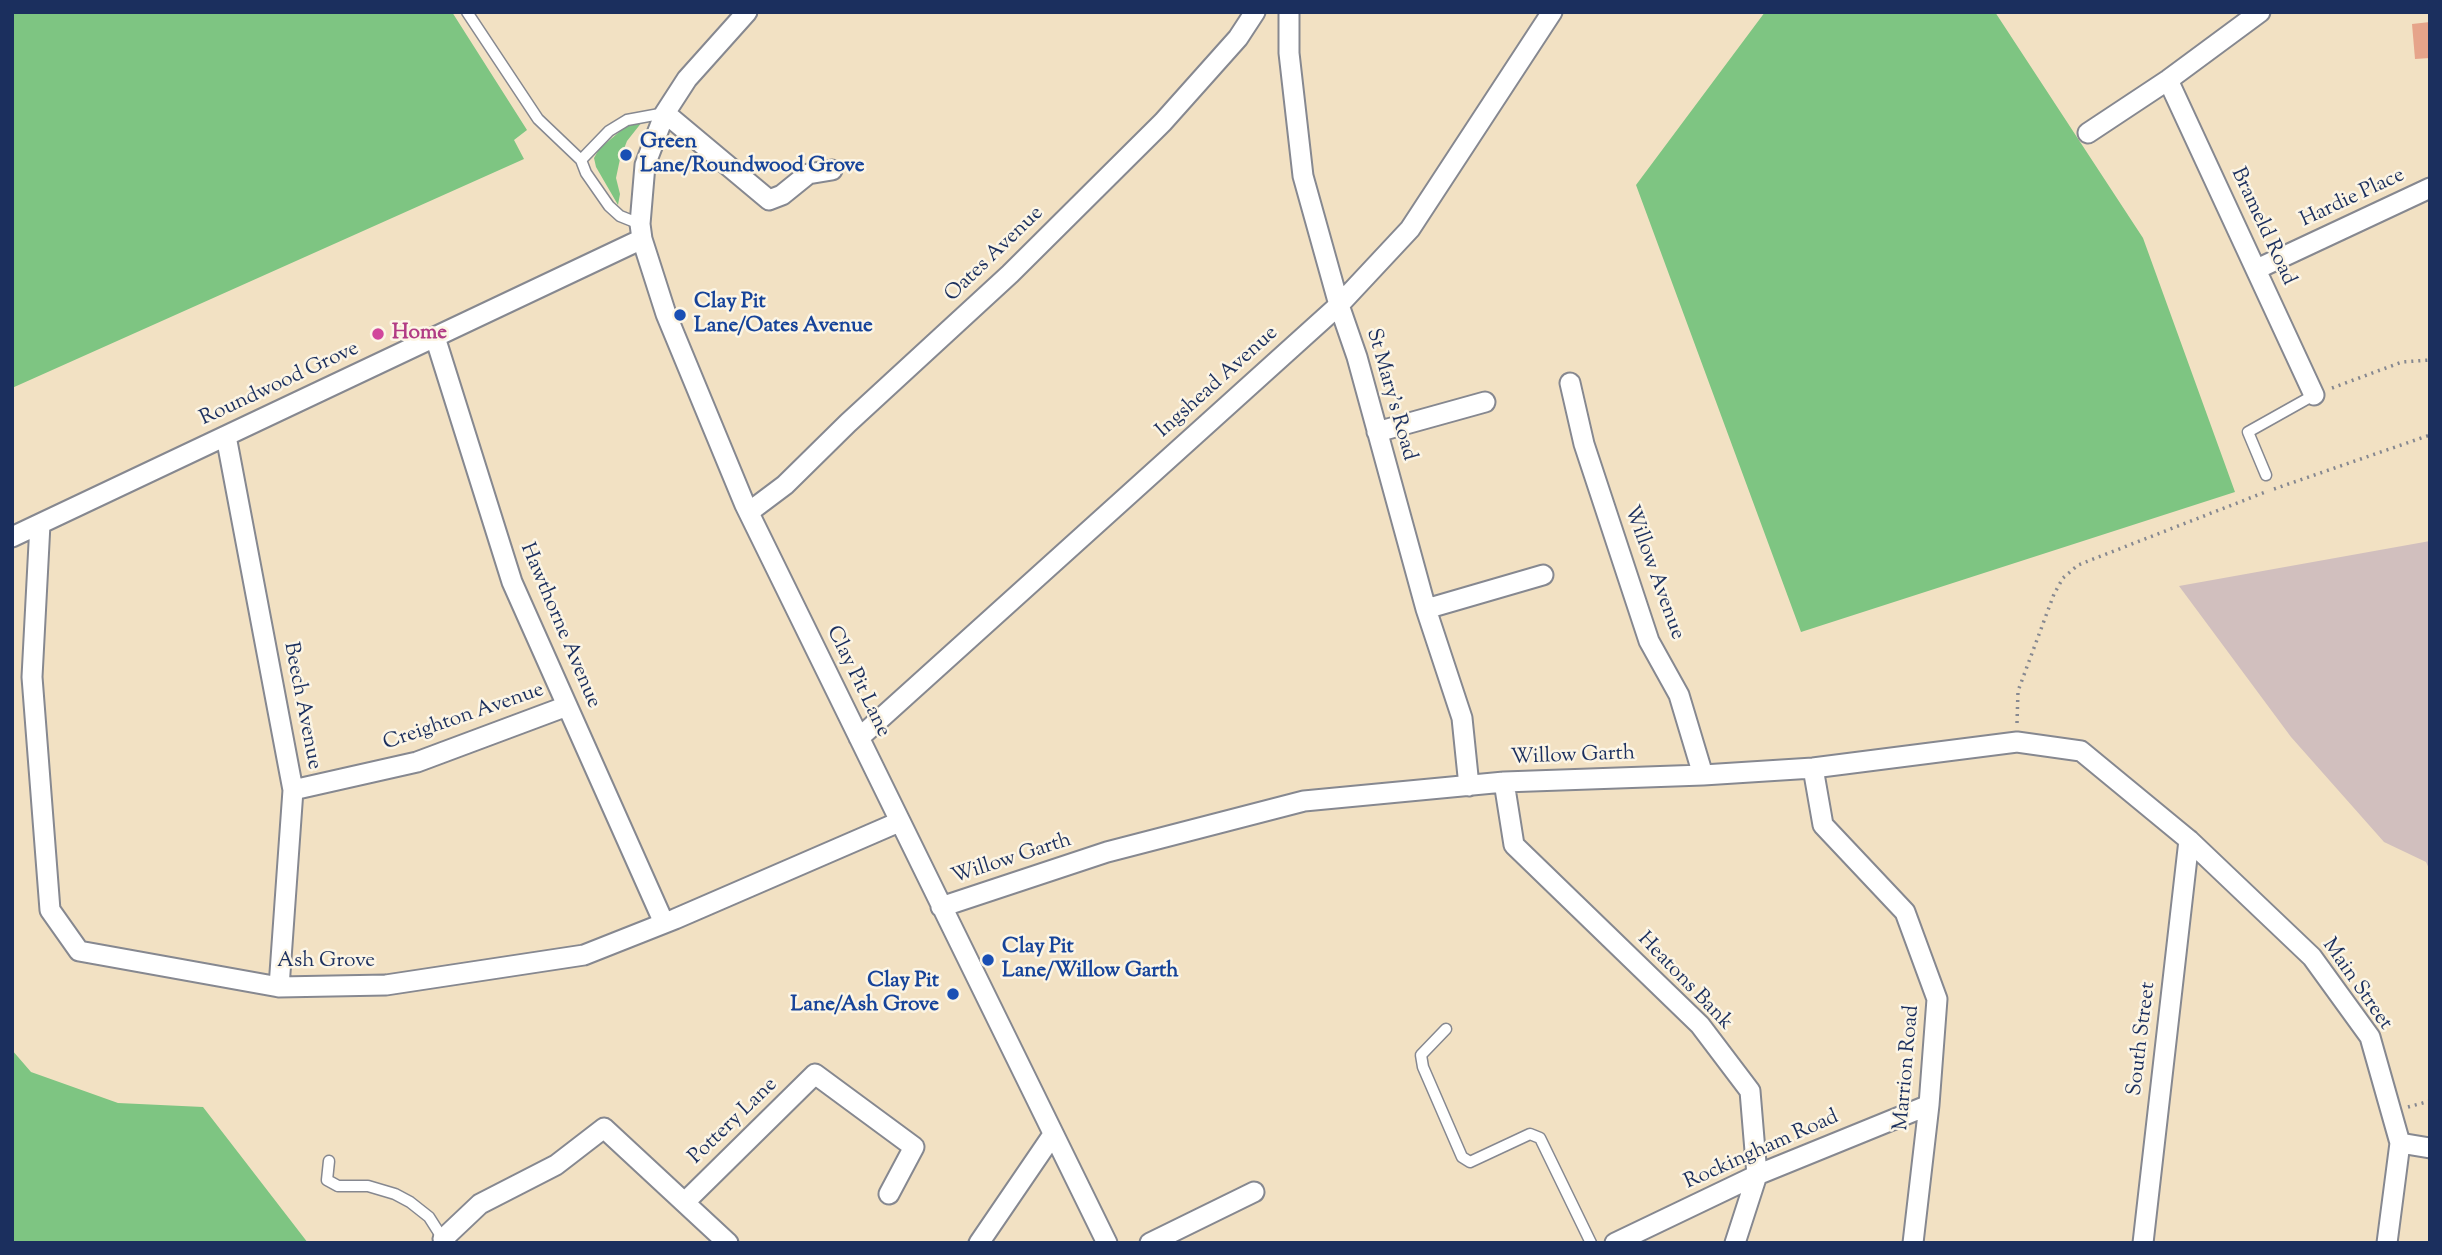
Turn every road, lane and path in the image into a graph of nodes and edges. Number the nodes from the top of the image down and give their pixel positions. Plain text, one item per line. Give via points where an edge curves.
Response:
1 (467, 12) edge
2 (747, 12) edge
3 (1255, 12) edge
4 (1289, 12) edge
5 (1552, 12) edge
6 (2260, 12) edge
7 (2168, 80) junction
8 (665, 113) junction
9 (2088, 133) dead end
10 (581, 160) junction
11 (832, 170) dead end
12 (2430, 188) edge
13 (641, 231) junction
14 (2257, 269) junction
15 (1339, 305) junction
16 (435, 337) junction
17 (2430, 360) edge
18 (1570, 383) dead end
19 (2314, 395) junction
20 (1485, 402) dead end
21 (1377, 432) junction
22 (2430, 435) edge
23 (226, 436) junction
24 (2266, 475) joint
25 (2272, 490) junction
26 (749, 512) junction
27 (40, 524) junction
28 (12, 537) edge
29 (1543, 575) dead end
30 (1426, 610) junction
31 (567, 706) junction
32 (859, 738) junction
33 (2017, 742) junction
34 (1814, 768) junction
35 (1703, 775) junction
36 (1504, 782) junction
37 (1469, 786) junction
38 (293, 790) junction
39 (899, 822) junction
40 (2189, 840) junction
41 (941, 907) junction
42 (664, 923) junction
43 (279, 987) junction
44 (1446, 1029) dead end
45 (1929, 1105) junction
46 (1052, 1136) junction
47 (2400, 1143) junction
48 (2430, 1148) edge
49 (329, 1161) dead end
50 (1757, 1175) junction
51 (1254, 1192) dead end
52 (889, 1194) dead end
53 (685, 1202) junction
54 (445, 1241) edge
55 (728, 1243) edge
56 (979, 1243) edge
57 (1107, 1243) edge
58 (1150, 1243) edge
59 (1591, 1243) edge
60 (1615, 1243) edge
61 (1735, 1243) edge
62 (1913, 1243) edge
63 (2143, 1243) edge
64 (2387, 1243) edge

1 - 10 lane via 538,119
2 - 8 street via 687,79
3 - 26 street, Oates Avenue via 1238,38 1163,122 1010,274 785,485
4 - 15 street, St Mary's Road via 1289,54 1303,176
5 - 15 street, Ingshead Avenue via 1409,229
6 - 7 street
7 - 9 street
7 - 14 street, Brameld Road
8 - 10 lane via 627,120 609,131
8 - 11 street via 769,200 808,174
8 - 13 street via 645,165
10 - 13 lane via 609,206
12 - 14 street, Hardie Place
13 - 16 street, Roundwood Grove
13 - 26 street, Clay Pit Lane via 666,314
14 - 19 street, Brameld Road
15 - 21 street, St Mary's Road
15 - 32 street, Ingshead Avenue
16 - 23 street, Roundwood Grove
16 - 31 street, Hawthorne Avenue via 512,582
17 - 19 path via 2402,362
18 - 35 street, Willow Avenue via 1584,444 1649,641 1679,695
19 - 24 lane via 2248,432
20 - 21 street
21 - 30 street, St Mary's Road
22 - 25 path
23 - 27 street, Roundwood Grove
23 - 38 street, Beech Avenue
24 - 25 path
25 - 33 path via 2078,565 2063,578 2018,691
26 - 32 street, Clay Pit Lane
27 - 28 street, Roundwood Grove
27 - 43 street, Ash Grove via 32,677 50,910 79,951
29 - 30 street
30 - 37 street, St Mary's Road via 1462,718
31 - 38 street, Creighton Avenue via 417,762
31 - 42 street, Hawthorne Avenue
32 - 39 street, Clay Pit Lane
33 - 34 street, Willow Garth
33 - 40 street, Willow Garth via 2081,751
34 - 35 street, Willow Garth
34 - 45 street, Marrion Road via 1823,825 1905,912 1937,999
35 - 36 street, Willow Garth
36 - 37 street, Willow Garth
36 - 50 street, Heatons Bank via 1514,845 1700,1025 1750,1091
37 - 41 street, Willow Garth via 1304,801 1107,852
38 - 43 street, Beech Avenue
39 - 41 street, Clay Pit Lane
39 - 42 street, Ash Grove
40 - 47 street, Main Street via 2312,957 2370,1037
40 - 63 street, South Street
41 - 46 street, Clay Pit Lane
42 - 43 street, Ash Grove via 584,955 386,985
44 - 59 lane via 1421,1055 1462,1157 1470,1162 1530,1134 1540,1138
45 - 50 street, Rockingham Road
45 - 62 street, Marrion Road
46 - 56 street
46 - 57 street, Clay Pit Lane
47 - 48 street
47 - 64 street, Main Street
49 - 54 lane via 327,1180 338,1186 368,1186 395,1194 429,1217
50 - 60 street, Rockingham Road
50 - 61 street, Heatons Bank
51 - 58 street
52 - 53 street, Pottery Lane via 914,1147 815,1074
53 - 54 street via 604,1128 555,1166 480,1204
53 - 55 street

